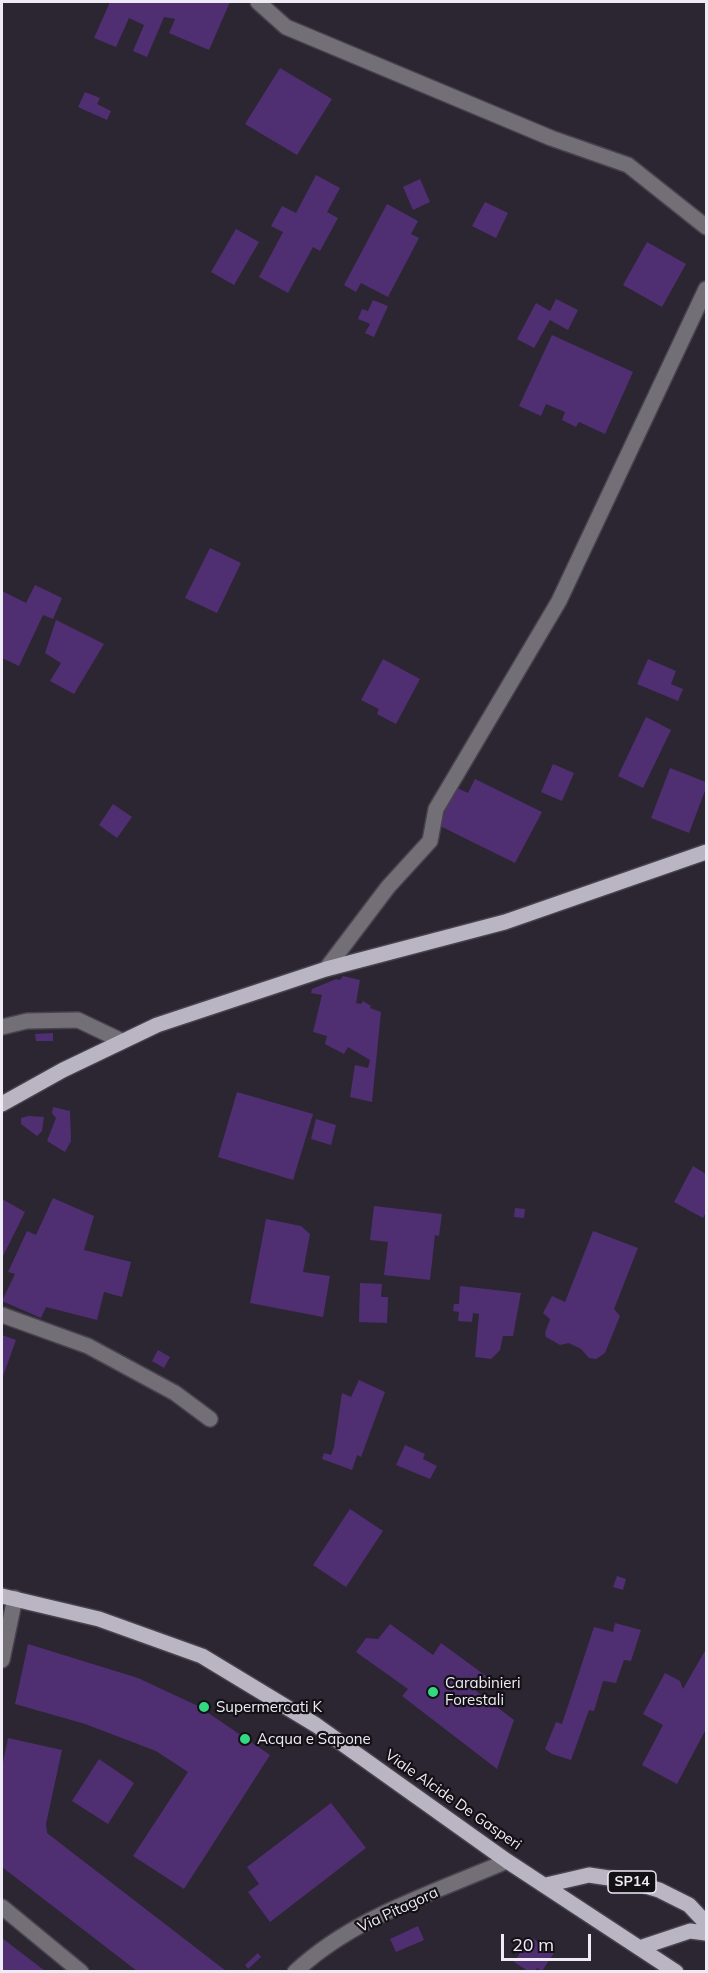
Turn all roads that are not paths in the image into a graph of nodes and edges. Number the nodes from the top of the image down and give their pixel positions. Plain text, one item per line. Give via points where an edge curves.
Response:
1 (258, 2) edge
2 (706, 227) edge
3 (706, 289) edge
4 (706, 852) edge
5 (326, 969) junction
6 (2, 1027) edge
7 (122, 1041) junction
8 (2, 1104) edge
9 (2, 1315) edge
10 (210, 1419) dead end
11 (8, 1597) edge
12 (2, 1660) edge
13 (507, 1860) junction
14 (546, 1885) junction
15 (2, 1907) edge
16 (706, 1923) edge
17 (706, 1933) edge
18 (642, 1947) junction
19 (81, 1971) edge
20 (295, 1971) edge
21 (676, 1971) edge

1 - 2 street via 286,27 551,138 628,165
3 - 5 street via 559,601 436,809 430,841 388,887
4 - 5 main road via 505,922
5 - 7 main road via 157,1025
6 - 7 street via 27,1021 78,1020
7 - 8 main road
9 - 10 street via 88,1346 175,1394
11 - 12 street
11 - 13 main road, Viale Alcide De Gasperi via 99,1619 202,1656 316,1725
13 - 14 main road, Viale Alcide De Gasperi
13 - 20 street, Via Pitagora via 365,1923 314,1954
14 - 16 main road, SP14 via 589,1875 629,1881 689,1905
14 - 18 main road, Viale Alcide De Gasperi
15 - 19 street
17 - 18 main road via 690,1931
18 - 21 main road, Viale Alcide De Gasperi

